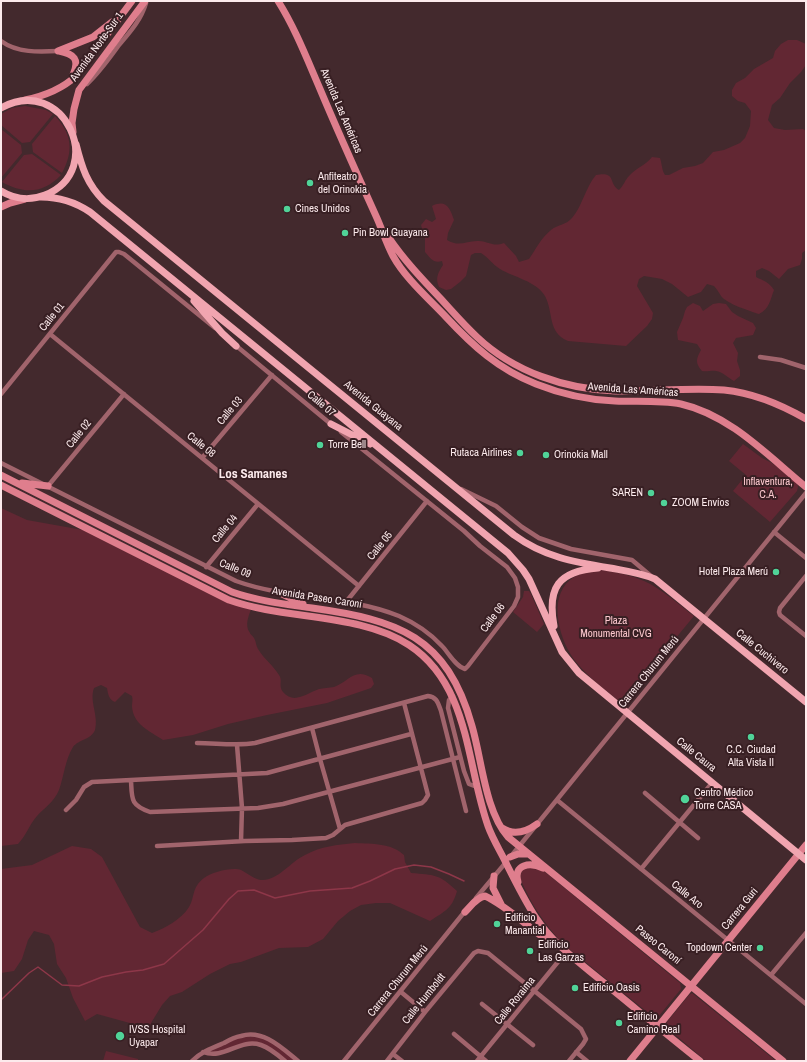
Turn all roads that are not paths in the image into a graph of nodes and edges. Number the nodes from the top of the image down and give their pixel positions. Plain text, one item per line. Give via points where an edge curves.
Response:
1 (132, 1) edge
2 (146, 1) edge
3 (278, 1) edge
4 (123, 13) junction
5 (1, 41) edge
6 (58, 51) junction
7 (70, 81) junction
8 (1, 100) edge
9 (22, 101) junction
10 (1, 108) edge
11 (73, 132) junction
12 (76, 144) junction
13 (1, 191) edge
14 (41, 197) junction
15 (29, 199) junction
16 (1, 207) edge
17 (383, 230) junction
18 (117, 252) joint
19 (173, 279) junction
20 (467, 327) junction
21 (50, 334) junction
22 (462, 334) junction
23 (236, 346) junction
24 (760, 357) dead end
25 (806, 368) edge
26 (272, 375) junction
27 (560, 383) junction
28 (558, 392) junction
29 (1, 394) edge
30 (124, 394) junction
31 (806, 419) edge
32 (331, 424) junction
33 (391, 457) junction
34 (202, 458) junction
35 (1, 463) edge
36 (1, 475) edge
37 (13, 481) junction
38 (1, 485) edge
39 (48, 486) junction
40 (452, 486) junction
41 (806, 487) edge
42 (806, 493) edge
43 (428, 501) junction
44 (258, 504) junction
45 (774, 532) junction
46 (806, 558) edge
47 (206, 566) junction
48 (612, 569) junction
49 (512, 573) joint
50 (806, 576) edge
51 (656, 579) junction
52 (359, 586) junction
53 (278, 592) junction
54 (346, 602) junction
55 (319, 609) junction
56 (704, 619) junction
57 (806, 636) edge
58 (556, 637) junction
59 (465, 669) joint
60 (452, 696) junction
61 (806, 702) edge
62 (404, 703) junction
63 (627, 713) junction
64 (312, 728) junction
65 (412, 734) junction
66 (197, 743) dead end
67 (237, 745) junction
68 (460, 757) junction
69 (320, 759) junction
70 (452, 759) junction
71 (420, 768) junction
72 (239, 775) junction
73 (131, 780) junction
74 (712, 783) junction
75 (477, 787) junction
76 (329, 792) junction
77 (645, 793) dead end
78 (557, 800) junction
79 (242, 808) junction
80 (66, 810) dead end
81 (466, 811) dead end
82 (680, 822) junction
83 (537, 824) junction
84 (499, 826) junction
85 (340, 828) junction
86 (698, 838) dead end
87 (241, 841) junction
88 (806, 845) edge
89 (157, 846) dead end
90 (519, 846) junction
91 (528, 854) junction
92 (799, 854) junction
93 (508, 860) junction
94 (806, 860) edge
95 (641, 869) junction
96 (550, 872) junction
97 (494, 876) junction
98 (520, 890) junction
99 (502, 906) junction
100 (465, 912) junction
101 (806, 933) edge
102 (728, 940) junction
103 (566, 952) junction
104 (702, 974) junction
105 (771, 976) junction
106 (691, 986) junction
107 (401, 992) junction
108 (534, 992) junction
109 (705, 998) junction
110 (482, 1004) dead end
111 (806, 1004) edge
112 (425, 1012) junction
113 (507, 1024) junction
114 (658, 1027) junction
115 (454, 1034) dead end
116 (533, 1045) dead end
117 (203, 1052) junction
118 (576, 1052) junction
119 (393, 1054) junction
120 (481, 1056) junction
121 (192, 1061) edge
122 (285, 1061) edge
123 (298, 1061) edge
124 (344, 1061) edge
125 (387, 1061) edge
126 (402, 1061) edge
127 (477, 1061) edge
128 (486, 1061) edge
129 (569, 1061) edge
130 (587, 1061) edge
131 (630, 1061) edge
132 (700, 1061) edge
133 (782, 1061) edge

1 - 4 street, Avenida Norte-Sur 1
2 - 11 street, Avenida Norte-Sur 1 via 79,90 74,108
3 - 17 street, Avenida Las Américas via 303,48
4 - 6 street via 93,37
4 - 7 street, Avenida Norte-Sur 1
5 - 6 street via 24,50
6 - 7 street via 67,52 75,59 76,67
7 - 9 street, Avenida Norte-Sur 1 via 55,91
8 - 9 main road
9 - 10 main road
9 - 11 main road via 43,103 54,108
11 - 12 main road, Avenida Guayana
12 - 14 main road via 76,157 70,174 58,188
12 - 40 main road, Avenida Guayana via 85,176 104,202
13 - 15 main road via 17,198
14 - 15 main road
14 - 19 main road via 62,199 84,208
15 - 16 street
17 - 20 street, Avenida Las Américas via 407,262
17 - 22 street, Avenida Las Américas via 393,256 401,268
18 - 21 street, Calle 01
18 - 23 street, Calle 07 via 124,254
19 - 23 main road
19 - 33 main road
20 - 22 street
20 - 27 street, Avenida Las Américas via 487,346 510,361 538,376
21 - 29 street, Calle 01
21 - 30 street, Calle 08
22 - 28 street, Avenida Las Américas via 482,353 506,369
23 - 26 street, Calle 07
24 - 25 street
26 - 32 street, Calle 07
26 - 34 street, Calle 03
27 - 28 street
27 - 31 street, Avenida Las Américas via 586,389 616,391 724,390 773,402
28 - 41 street, Avenida Las Américas via 593,399 688,406 720,420 740,433
30 - 34 street, Calle 08
30 - 39 street, Calle 02
32 - 33 main road
32 - 43 street, Calle 07
33 - 58 main road via 516,561 534,589
34 - 44 street, Calle 08
35 - 39 street, Calle 09
36 - 37 street, Avenida Paseo Caroní
37 - 39 street
37 - 55 street, Avenida Paseo Caroní via 232,592 270,602
38 - 60 street, Avenida Paseo Caroní via 229,600 268,611 363,626 392,635 427,659
39 - 47 street, Calle 09
40 - 48 main road, Avenida Guayana via 529,546 562,559
40 - 51 street via 496,506 539,538 571,550 632,560
42 - 45 street, Carrera Churum Merú
43 - 49 street, Calle 07
43 - 52 street, Calle 05
44 - 47 street, Calle 04
44 - 52 street, Calle 08
45 - 46 street
45 - 56 street, Carrera Churum Merú
47 - 53 street, Calle 09 via 244,584
48 - 51 main road, Avenida Guayana
48 - 58 main road via 579,571 567,576 558,584 552,596
49 - 59 street, Calle 06 via 518,587 518,597 514,606
50 - 57 street via 779,612
51 - 56 main road, Avenida Guayana
52 - 54 street, Calle 05
53 - 54 street, Calle 09
53 - 55 street
54 - 59 street, Calle 09 via 388,612 411,622 432,637 458,665
55 - 84 street, Avenida Paseo Caroní via 365,617 395,627 415,638 441,662 455,682 465,704 493,812
56 - 61 main road, Calle Cuchivero
56 - 63 street, Carrera Churum Merú
58 - 63 main road via 562,652 579,673
60 - 68 street via 448,701 448,708
60 - 75 street, Avenida Paseo Caroní via 464,732
62 - 64 street
62 - 65 street
62 - 70 street via 428,696 437,700
63 - 74 main road, Calle Caura
63 - 78 street, Carrera Churum Merú
64 - 67 street via 255,743
64 - 69 street
65 - 69 street
65 - 71 street
66 - 67 street
67 - 72 street
68 - 70 street
68 - 75 street via 467,780
69 - 72 street via 278,771
69 - 76 street
70 - 71 street
70 - 81 street
71 - 76 street
71 - 85 street via 428,795 424,802
72 - 73 street
72 - 79 street
73 - 79 street via 134,803 150,812
73 - 80 street via 90,783
74 - 82 street
74 - 92 main road, Calle Caura
75 - 93 street, Avenida Paseo Caroní via 488,826 497,847
76 - 79 street via 275,806
76 - 85 street
77 - 82 street
78 - 83 street, Carrera Churum Merú
78 - 95 street, Calle Aro
79 - 87 street
82 - 86 street
82 - 95 street
83 - 84 street via 528,830 515,832
83 - 90 street, Carrera Churum Merú
84 - 90 street, Avenida Paseo Caroní
85 - 87 street via 326,838
87 - 89 street
88 - 92 street, Carrera Guri
90 - 91 street, Paseo Caroní
90 - 93 street, Carrera Churum Merú
91 - 93 street via 518,854
91 - 96 street, Paseo Caroní
92 - 94 main road, Calle Caura
92 - 102 street, Carrera Guri
93 - 97 street, Carrera Churum Merú
93 - 98 street
95 - 102 street, Calle Aro
96 - 98 street via 536,865 523,866 517,875
96 - 106 street, Paseo Caroní
97 - 99 street via 493,888
97 - 100 street, Carrera Churum Merú
98 - 103 street via 544,930
99 - 100 street via 483,896
99 - 103 street via 544,939
100 - 107 street, Carrera Churum Merú
101 - 105 street
102 - 104 street, Carrera Guri
102 - 105 street, Calle Aro
103 - 108 street, Calle Roraima
103 - 114 street
104 - 106 street, Carrera Guri
104 - 109 street via 700,989
105 - 111 street, Calle Aro
106 - 109 street, Paseo Caroní
106 - 114 street, Carrera Guri
107 - 112 street
107 - 124 street, Carrera Churum Merú
108 - 112 street, Calle Humboldt via 488,953 478,951
108 - 113 street, Calle Roraima
108 - 118 street via 581,1030 586,1039
109 - 133 street, Paseo Caroní
110 - 113 street
112 - 119 street, Calle Humboldt
113 - 116 street
113 - 120 street, Calle Roraima
114 - 131 street, Carrera Guri
114 - 132 street
115 - 120 street
117 - 121 street
117 - 122 street via 221,1054 251,1043 268,1048
117 - 123 street via 241,1036 261,1036 274,1042
118 - 129 street
118 - 130 street
119 - 125 street, Calle Humboldt
119 - 126 street
120 - 127 street, Calle Roraima
120 - 128 street

